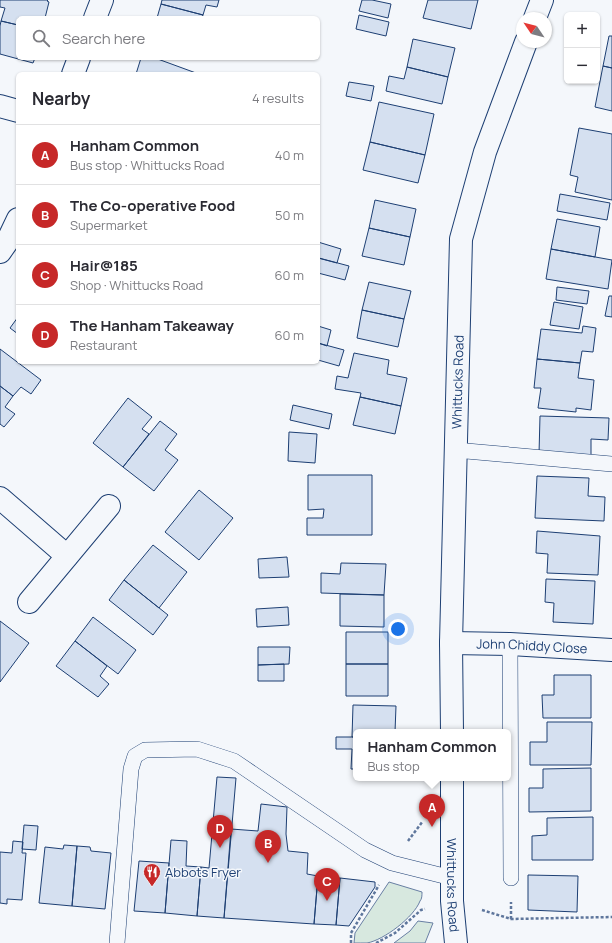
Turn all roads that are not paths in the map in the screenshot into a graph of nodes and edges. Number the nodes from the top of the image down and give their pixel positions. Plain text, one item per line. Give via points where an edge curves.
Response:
1 (102, 0) edge
2 (542, 0) edge
3 (537, 12) edge
4 (96, 16) edge
5 (524, 48) edge
6 (78, 60) edge
7 (74, 72) edge
8 (0, 106) edge
9 (16, 110) edge
10 (16, 223) edge
11 (0, 252) edge
12 (455, 450) junction
13 (612, 464) edge
14 (0, 498) edge
15 (109, 506) dead end
16 (67, 556) junction
17 (29, 602) dead end
18 (451, 643) junction
19 (510, 644) junction
20 (612, 650) edge
21 (452, 729) edge
22 (510, 729) edge
23 (452, 781) edge
24 (511, 781) edge
25 (452, 878) junction
26 (511, 878) dead end
27 (117, 943) edge
28 (456, 943) edge

1 - 4 street
2 - 3 street
5 - 12 street, Whittucks Road via 485,152 461,239
6 - 7 street
8 - 9 street
10 - 11 street
12 - 13 lane
12 - 18 street, Whittucks Road
14 - 16 street
15 - 16 street
16 - 17 street
18 - 19 street, John Chiddy Close
18 - 21 street, Whittucks Road
19 - 20 street, John Chiddy Close
19 - 22 lane
23 - 25 street, Whittucks Road
24 - 26 lane
25 - 27 lane via 392,863 365,850 234,761 196,749 145,750 135,756 131,769
25 - 28 street, Whittucks Road

